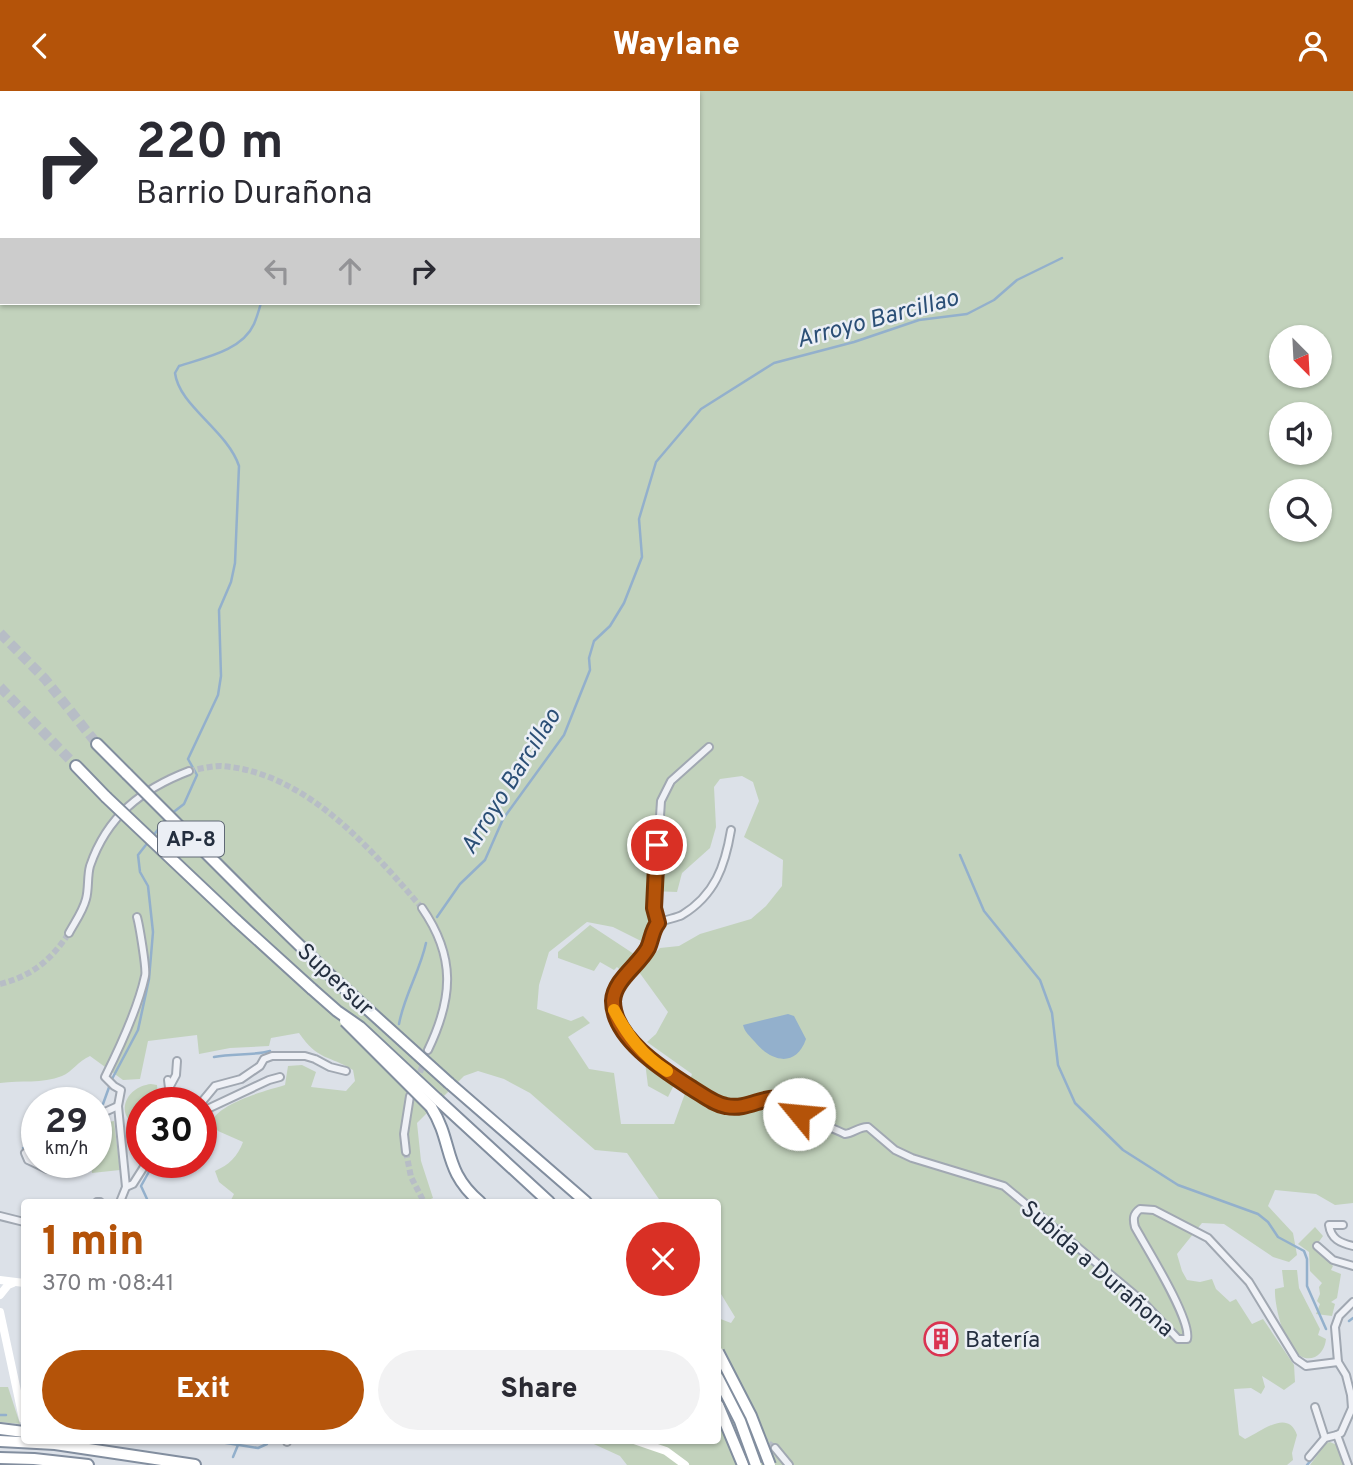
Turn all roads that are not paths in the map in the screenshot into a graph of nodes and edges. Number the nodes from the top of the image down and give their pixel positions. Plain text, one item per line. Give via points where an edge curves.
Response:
1 (97, 744) tunnel mouth
2 (709, 747) dead end
3 (76, 766) tunnel mouth
4 (189, 771) tunnel mouth
5 (731, 830) dead end
6 (422, 908) tunnel mouth
7 (136, 917) dead end
8 (658, 923) junction
9 (69, 933) tunnel mouth
10 (428, 1050) tunnel mouth
11 (177, 1061) dead end
12 (346, 1071) dead end
13 (280, 1077) dead end
14 (168, 1080) dead end
15 (169, 1087) edge
16 (170, 1087) edge
17 (214, 1087) edge
18 (410, 1096) dead end
19 (434, 1103) junction
20 (217, 1104) edge
21 (118, 1106) junction
22 (112, 1109) edge
23 (405, 1151) tunnel mouth
24 (938, 1164) junction
25 (936, 1173) dead end
26 (137, 1178) edge
27 (126, 1187) junction
28 (121, 1199) edge
29 (477, 1199) edge
30 (545, 1199) edge
31 (583, 1199) edge
32 (0, 1216) edge
33 (21, 1221) edge
34 (1343, 1225) dead end
35 (1317, 1246) dead end
36 (1353, 1246) edge
37 (1353, 1266) edge
38 (0, 1280) edge
39 (20, 1282) edge
40 (0, 1296) edge
41 (1353, 1301) edge
42 (0, 1312) edge
43 (721, 1358) edge
44 (1338, 1362) junction
45 (721, 1384) edge
46 (21, 1399) edge
47 (1315, 1407) dead end
48 (721, 1412) edge
49 (0, 1429) edge
50 (21, 1432) edge
51 (1337, 1435) junction
52 (1325, 1439) junction
53 (0, 1441) edge
54 (21, 1442) edge
55 (55, 1444) edge
56 (84, 1444) edge
57 (646, 1444) edge
58 (775, 1448) tunnel mouth
59 (114, 1451) junction
60 (1309, 1457) dead end
61 (0, 1458) edge
62 (88, 1465) edge
63 (195, 1465) edge
64 (685, 1465) edge
65 (744, 1465) edge
66 (756, 1465) edge
67 (770, 1465) edge
68 (789, 1465) edge
69 (1348, 1465) edge

1 - 31 highway, Supersur / AP-8, bridge via 332,978
2 - 8 street via 671,782 660,801 654,908
3 - 19 highway, Supersur / AP-8, bridge
4 - 9 street via 143,793 117,819 90,867 86,902
5 - 8 street via 727,857 709,890 681,916
6 - 10 street via 439,938 448,974 444,1015
7 - 21 street via 145,977 105,1077 121,1090
8 - 24 street, Subida a Durañona via 648,947 613,997 614,1010 628,1037 651,1061 724,1106 784,1099 799,1114 845,1134 864,1126 895,1150
11 - 16 street
12 - 17 street via 305,1056 272,1056 240,1079
13 - 20 street
14 - 15 street
18 - 23 street
19 - 29 highway, AP-8 via 460,1182
19 - 30 highway, AP-8
21 - 22 street
21 - 27 street
24 - 25 street
24 - 44 street, Subida a Durañona via 1004,1186 1183,1340 1187,1328 1133,1219 1146,1208 1185,1224 1208,1238 1249,1282 1296,1359 1306,1366
26 - 27 street
27 - 28 street
32 - 33 street
34 - 36 street via 1329,1225 1331,1233
35 - 37 street via 1333,1260
38 - 39 street
39 - 40 street via 8,1285
41 - 44 street via 1336,1320
42 - 46 street
43 - 67 highway, bridge
44 - 51 street via 1349,1384 1352,1408
45 - 66 highway, bridge
47 - 52 street
48 - 65 highway
49 - 50 highway
51 - 52 street
51 - 69 street
52 - 60 street
53 - 54 highway
55 - 59 highway
56 - 59 highway
57 - 64 street
58 - 68 street
59 - 63 highway
61 - 62 highway

